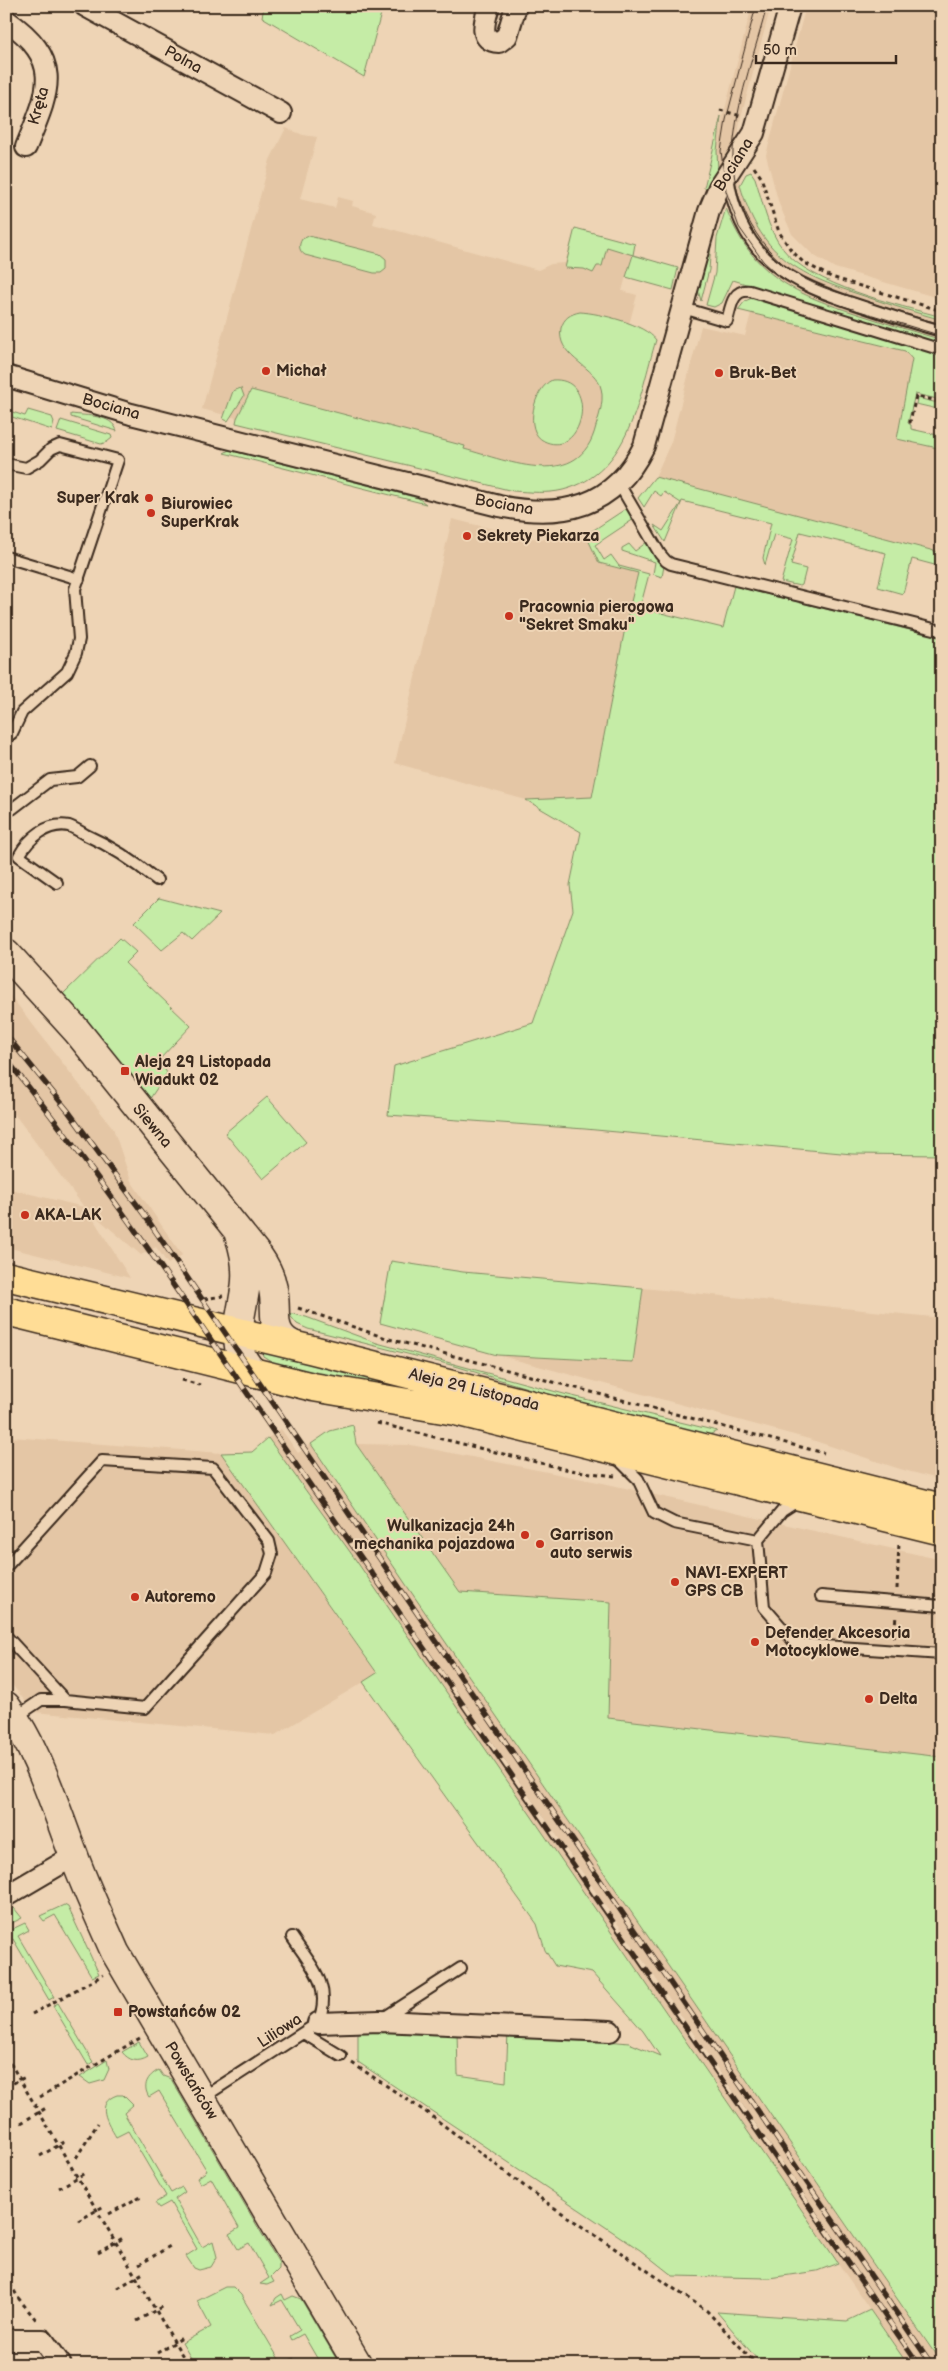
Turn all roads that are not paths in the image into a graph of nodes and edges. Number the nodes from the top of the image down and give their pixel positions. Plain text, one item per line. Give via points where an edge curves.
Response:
1 (85, 6) edge
2 (489, 6) edge
3 (516, 6) edge
4 (790, 6) edge
5 (6, 20) edge
6 (281, 113) dead end
7 (26, 147) dead end
8 (728, 174) junction
9 (682, 308) junction
10 (942, 331) edge
11 (942, 350) edge
12 (6, 376) edge
13 (6, 464) edge
14 (619, 484) junction
15 (6, 557) edge
16 (79, 579) junction
17 (942, 631) edge
18 (6, 738) edge
19 (90, 766) dead end
20 (6, 810) edge
21 (157, 880) dead end
22 (57, 883) dead end
23 (6, 952) edge
24 (238, 1231) junction
25 (6, 1276) edge
26 (6, 1311) edge
27 (276, 1326) junction
28 (245, 1354) junction
29 (606, 1447) junction
30 (804, 1497) junction
31 (942, 1508) edge
32 (942, 1531) edge
33 (758, 1540) junction
34 (6, 1567) edge
35 (821, 1596) dead end
36 (942, 1606) edge
37 (6, 1636) edge
38 (942, 1654) edge
39 (65, 1700) junction
40 (10, 1712) edge
41 (74, 1856) junction
42 (6, 1896) edge
43 (292, 1937) dead end
44 (461, 1968) dead end
45 (380, 2021) junction
46 (311, 2028) junction
47 (610, 2031) dead end
48 (341, 2056) road end
49 (201, 2098) junction
50 (6, 2340) edge
51 (61, 2365) edge
52 (358, 2365) edge

1 - 6 street, Polna
2 - 3 street via 484,31 488,40 499,42 507,36
4 - 8 street, Bociana via 754,133
5 - 7 street, Kręta via 38,48 46,69 47,92
8 - 9 street, Bociana via 709,211
8 - 10 lane via 736,208 749,237 788,277 822,294
9 - 11 lane via 727,320 736,295 750,291
9 - 14 street, Bociana via 647,437 637,460
12 - 14 street, Bociana via 145,417 517,510 552,511 585,504 597,500
13 - 16 lane via 26,468 60,445 118,460
14 - 17 lane via 660,554 671,564
15 - 16 lane
16 - 18 lane via 75,589 79,639 73,659 67,672 22,712
19 - 20 lane via 77,777 50,780 12,809
21 - 22 lane via 129,858 69,826 50,827 34,836 19,856
23 - 24 street, Siewna via 77,1031
24 - 27 street, Siewna via 265,1266 273,1287
24 - 28 street, Siewna via 246,1274
25 - 28 main road, Aleja 29 Listopada
26 - 28 main road, Aleja 29 Listopada via 206,1373
27 - 28 main road, Aleja 29 Listopada
27 - 31 main road, Aleja 29 Listopada
28 - 29 main road, Aleja 29 Listopada via 313,1387 454,1410
29 - 30 main road, Aleja 29 Listopada
29 - 33 lane via 638,1479 654,1513 674,1523
30 - 32 main road, Aleja 29 Listopada
30 - 33 lane via 782,1511
33 - 38 lane via 764,1607 796,1644
34 - 39 lane via 102,1461 213,1468 269,1541 272,1554 266,1573 146,1708
35 - 36 lane
37 - 39 lane
39 - 40 lane via 41,1700
40 - 41 street, Powstańców via 42,1770
41 - 42 street
41 - 49 street, Powstańców via 115,1952
43 - 46 lane, Liliowa via 317,1974 324,1991 324,2008
44 - 45 lane
45 - 46 street
45 - 47 street
46 - 48 lane
46 - 49 lane, Liliowa
49 - 52 street, Powstańców
50 - 51 street via 43,2340

